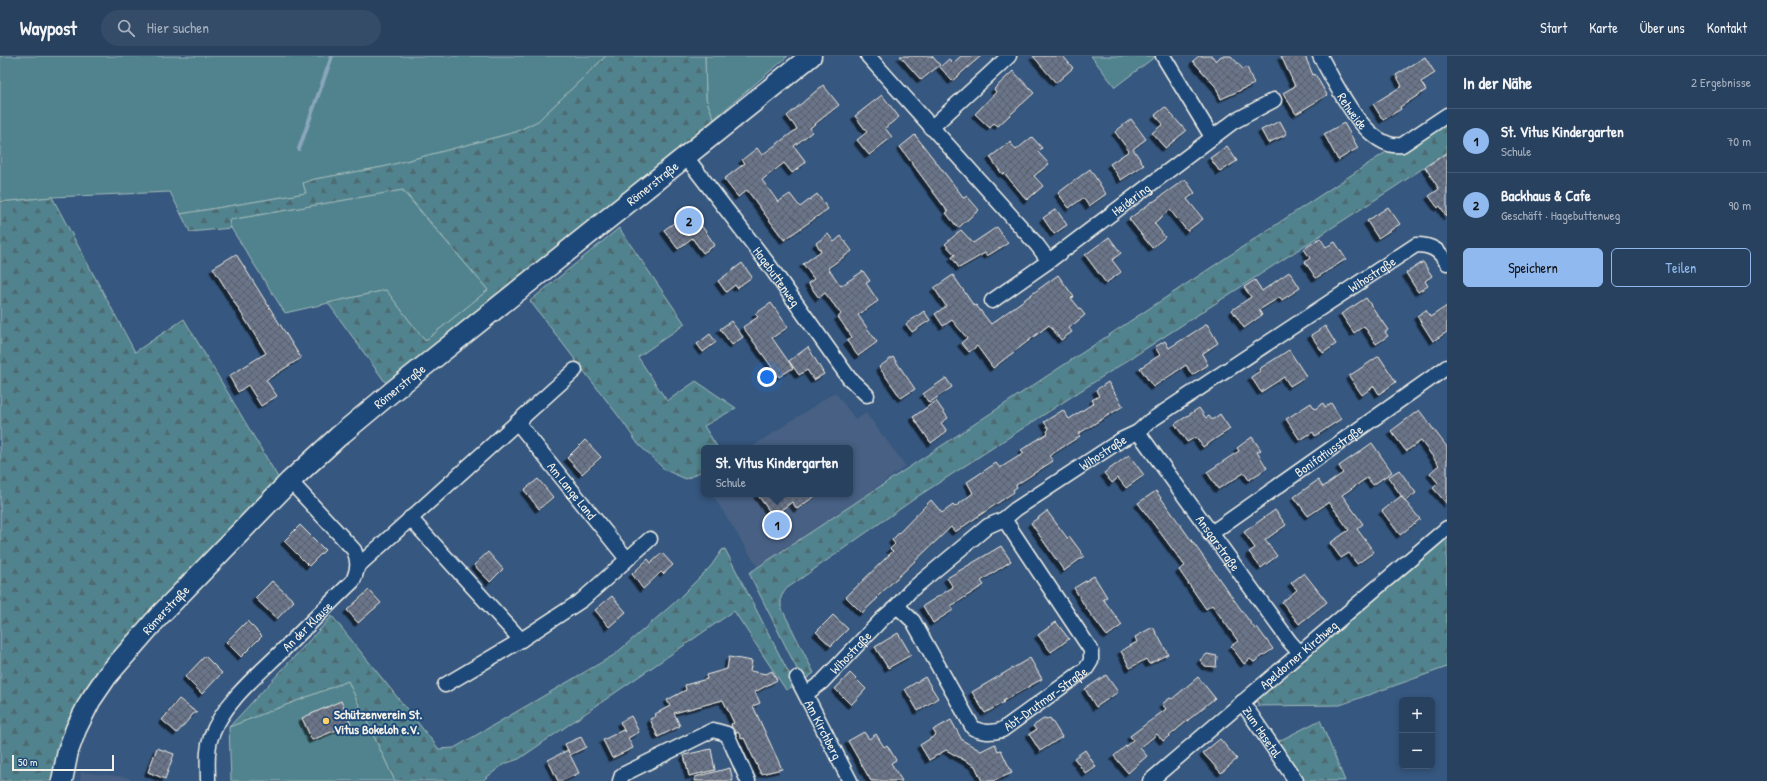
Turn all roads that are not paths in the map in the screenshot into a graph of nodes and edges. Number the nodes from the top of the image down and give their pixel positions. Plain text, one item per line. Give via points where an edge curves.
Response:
1 (811, 56) edge
2 (868, 56) edge
3 (1009, 56) edge
4 (1163, 56) edge
5 (1320, 56) edge
6 (1274, 100) dead end
7 (1447, 115) edge
8 (931, 128) junction
9 (1212, 137) junction
10 (686, 157) junction
11 (1049, 261) junction
12 (1447, 263) edge
13 (992, 301) dead end
14 (1447, 367) edge
15 (574, 370) dead end
16 (867, 395) dead end
17 (517, 422) junction
18 (1138, 432) junction
19 (290, 481) junction
20 (410, 518) junction
21 (1004, 520) junction
22 (1447, 528) edge
23 (1210, 534) junction
24 (650, 539) dead end
25 (627, 559) junction
26 (358, 566) junction
27 (897, 606) junction
28 (521, 640) junction
29 (1300, 653) junction
30 (797, 678) dead end
31 (445, 685) dead end
32 (806, 694) junction
33 (1242, 702) junction
34 (208, 780) dead end
35 (62, 781) edge
36 (620, 781) edge
37 (748, 781) edge
38 (850, 781) edge
39 (1150, 781) edge
40 (1296, 781) edge

1 - 10 street, Römerstraße
2 - 8 street
3 - 8 street
4 - 9 street
5 - 7 street, Rehweide via 1354,115 1366,129 1384,142 1395,146 1402,145
6 - 9 street, Heidering via 1233,122
8 - 11 street
9 - 11 street, Heidering
10 - 16 street, Hagebuttenweg via 770,265 849,378
10 - 19 street, Römerstraße via 393,391
11 - 13 street, Heidering
12 - 18 street, Wihostraße via 1433,247 1416,245 1150,421
14 - 23 street, Bonifatiusstraße
15 - 17 street
17 - 20 street
17 - 25 street, Am Lange Land
18 - 21 street, Wihostraße via 1121,440 1016,509
18 - 23 street, Ansgarstraße
19 - 26 street via 354,550
19 - 35 street, Römerstraße via 159,616 108,676 90,701 76,729 68,751
20 - 26 street
20 - 28 street
21 - 27 street, Wihostraße via 988,526 910,591
21 - 27 street, Abt-Drutmar-Straße via 1092,650 1092,660 1086,669 1002,730 993,733 982,732 973,728 913,621
22 - 29 street, Apeldorner Kirchweg
23 - 29 street, Ansgarstraße
24 - 25 street
25 - 28 street via 582,600
26 - 34 street, An der Klause via 353,581 229,706 210,738
27 - 32 street, Wihostraße via 822,682
28 - 31 street
29 - 33 street, Apeldorner Kirchweg
30 - 32 street, Am Kirchberg
32 - 38 street, Am Kirchberg
33 - 39 street, Apeldorner Kirchweg
33 - 40 street, Zum Hasetal
36 - 37 street via 622,775 713,730 727,734

